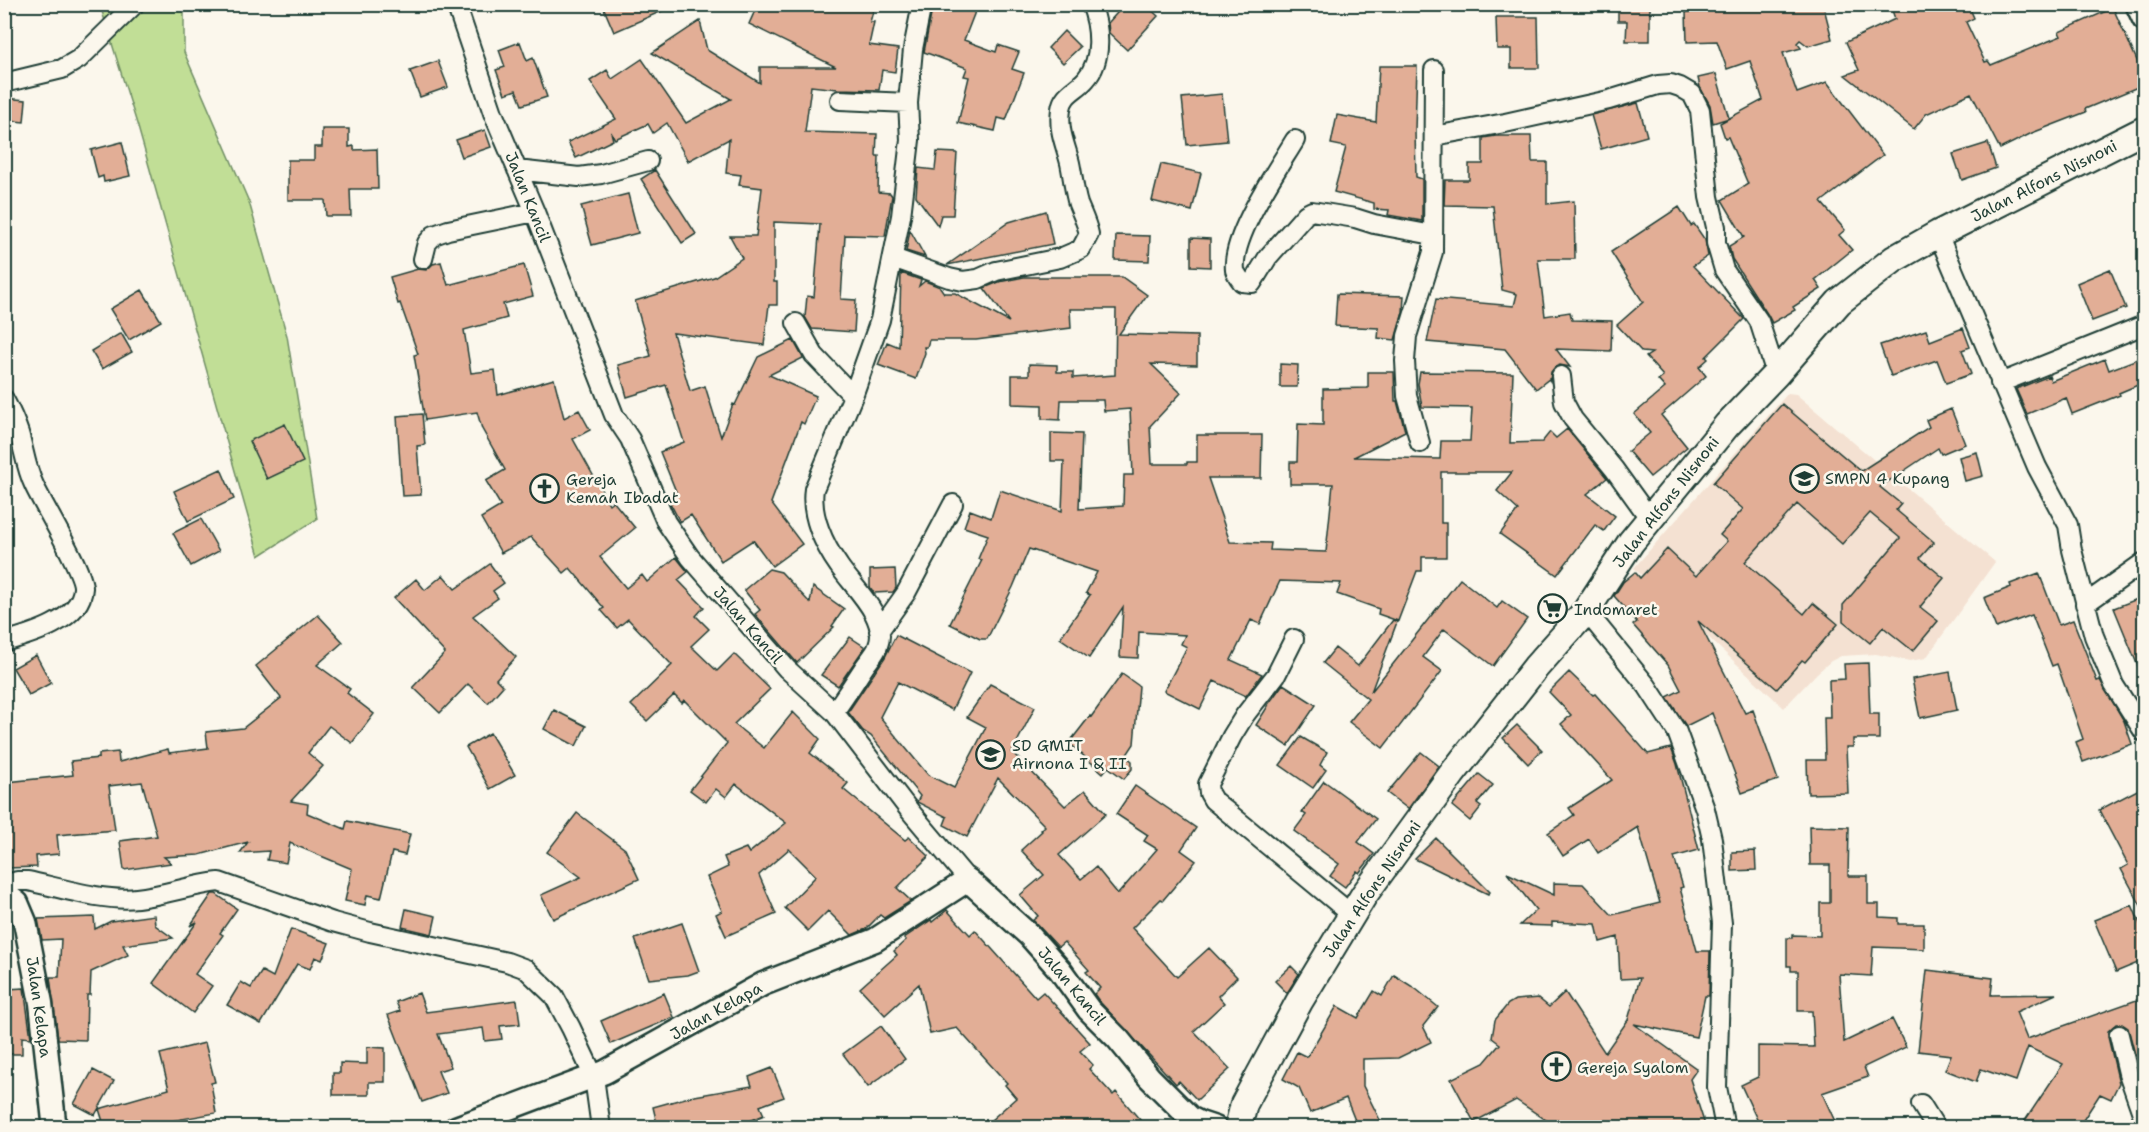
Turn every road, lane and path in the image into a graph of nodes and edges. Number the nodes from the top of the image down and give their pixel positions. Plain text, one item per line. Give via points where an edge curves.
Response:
1 (135, 4) edge
2 (456, 4) edge
3 (922, 4) edge
4 (1091, 4) edge
5 (2137, 4) edge
6 (2145, 19) edge
7 (1434, 70) dead end
8 (4, 83) edge
9 (840, 100) dead end
10 (908, 103) junction
11 (2145, 130) edge
12 (1434, 136) junction
13 (1295, 140) dead end
14 (648, 161) dead end
15 (517, 170) junction
16 (535, 212) junction
17 (1938, 234) junction
18 (1433, 235) junction
19 (893, 258) junction
20 (423, 259) dead end
21 (796, 323) dead end
22 (2145, 325) edge
23 (1776, 374) junction
24 (1561, 376) dead end
25 (2000, 383) junction
26 (853, 396) junction
27 (4, 399) edge
28 (1420, 443) dead end
29 (953, 504) dead end
30 (1650, 519) junction
31 (2145, 562) edge
32 (2085, 604) junction
33 (1586, 611) junction
34 (879, 631) junction
35 (1294, 639) dead end
36 (4, 642) edge
37 (834, 712) junction
38 (2145, 732) edge
39 (968, 880) junction
40 (4, 885) edge
41 (4, 893) edge
42 (1351, 914) junction
43 (2119, 1035) dead end
44 (594, 1077) junction
45 (1921, 1104) dead end
46 (2145, 1119) edge
47 (1231, 1127) edge
48 (57, 1128) edge
49 (456, 1128) edge
50 (601, 1128) edge
51 (1725, 1128) edge
52 (1936, 1128) edge

1 - 8 street via 79,59 62,69
2 - 15 street, Jalan Kancil
3 - 10 street
4 - 19 street via 1098,37 1096,65 1085,81 1068,93 1061,106 1059,129 1089,234 1080,249 1060,258 963,281
5 - 6 street
7 - 12 street
9 - 10 street
10 - 19 street via 910,140
11 - 17 main road, Jalan Alfons Nisnoni
12 - 18 street
12 - 23 street via 1609,100 1658,85 1671,84 1692,94 1700,110 1709,197 1724,270 1759,321
13 - 18 street via 1240,238 1235,272 1242,282 1252,284 1268,257 1312,211
14 - 15 street via 579,177
15 - 16 street, Jalan Kancil
16 - 20 street via 434,235 427,243
16 - 37 street, Jalan Kancil via 614,415 630,439 666,522 710,582 787,669
17 - 23 main road, Jalan Alfons Nisnoni via 1894,260 1839,302
17 - 25 street
18 - 28 street via 1429,271 1407,336 1405,361 1407,396
19 - 26 street via 880,320
21 - 26 street via 814,355
22 - 25 street
23 - 30 main road, Jalan Alfons Nisnoni via 1727,425
24 - 30 street via 1564,402 1573,419
25 - 32 street via 2068,525
26 - 34 street via 812,498 823,537 839,566 869,603
27 - 36 street via 14,418 32,482 68,551 83,590 78,603 54,625
29 - 34 street via 906,592
30 - 33 main road, Jalan Alfons Nisnoni
31 - 32 street
32 - 38 street via 2114,685
33 - 42 main road, Jalan Alfons Nisnoni via 1536,667 1452,774
33 - 51 street via 1647,686 1677,732 1705,809 1722,923 1717,1086
34 - 37 street via 879,645
35 - 42 street via 1276,675 1232,736 1208,789 1214,800
37 - 39 street, Jalan Kancil
39 - 44 street, Jalan Kelapa via 875,940 763,984
39 - 47 street, Jalan Kancil via 1029,934 1089,1010 1190,1118 1200,1124
40 - 44 street via 28,881 135,899 219,882 333,922 507,962 526,969 554,996
41 - 48 street, Jalan Kelapa via 16,903 25,922 41,1003
42 - 47 main road, Jalan Alfons Nisnoni
43 - 46 street
44 - 49 street, Jalan Kelapa
44 - 50 street
45 - 52 street

